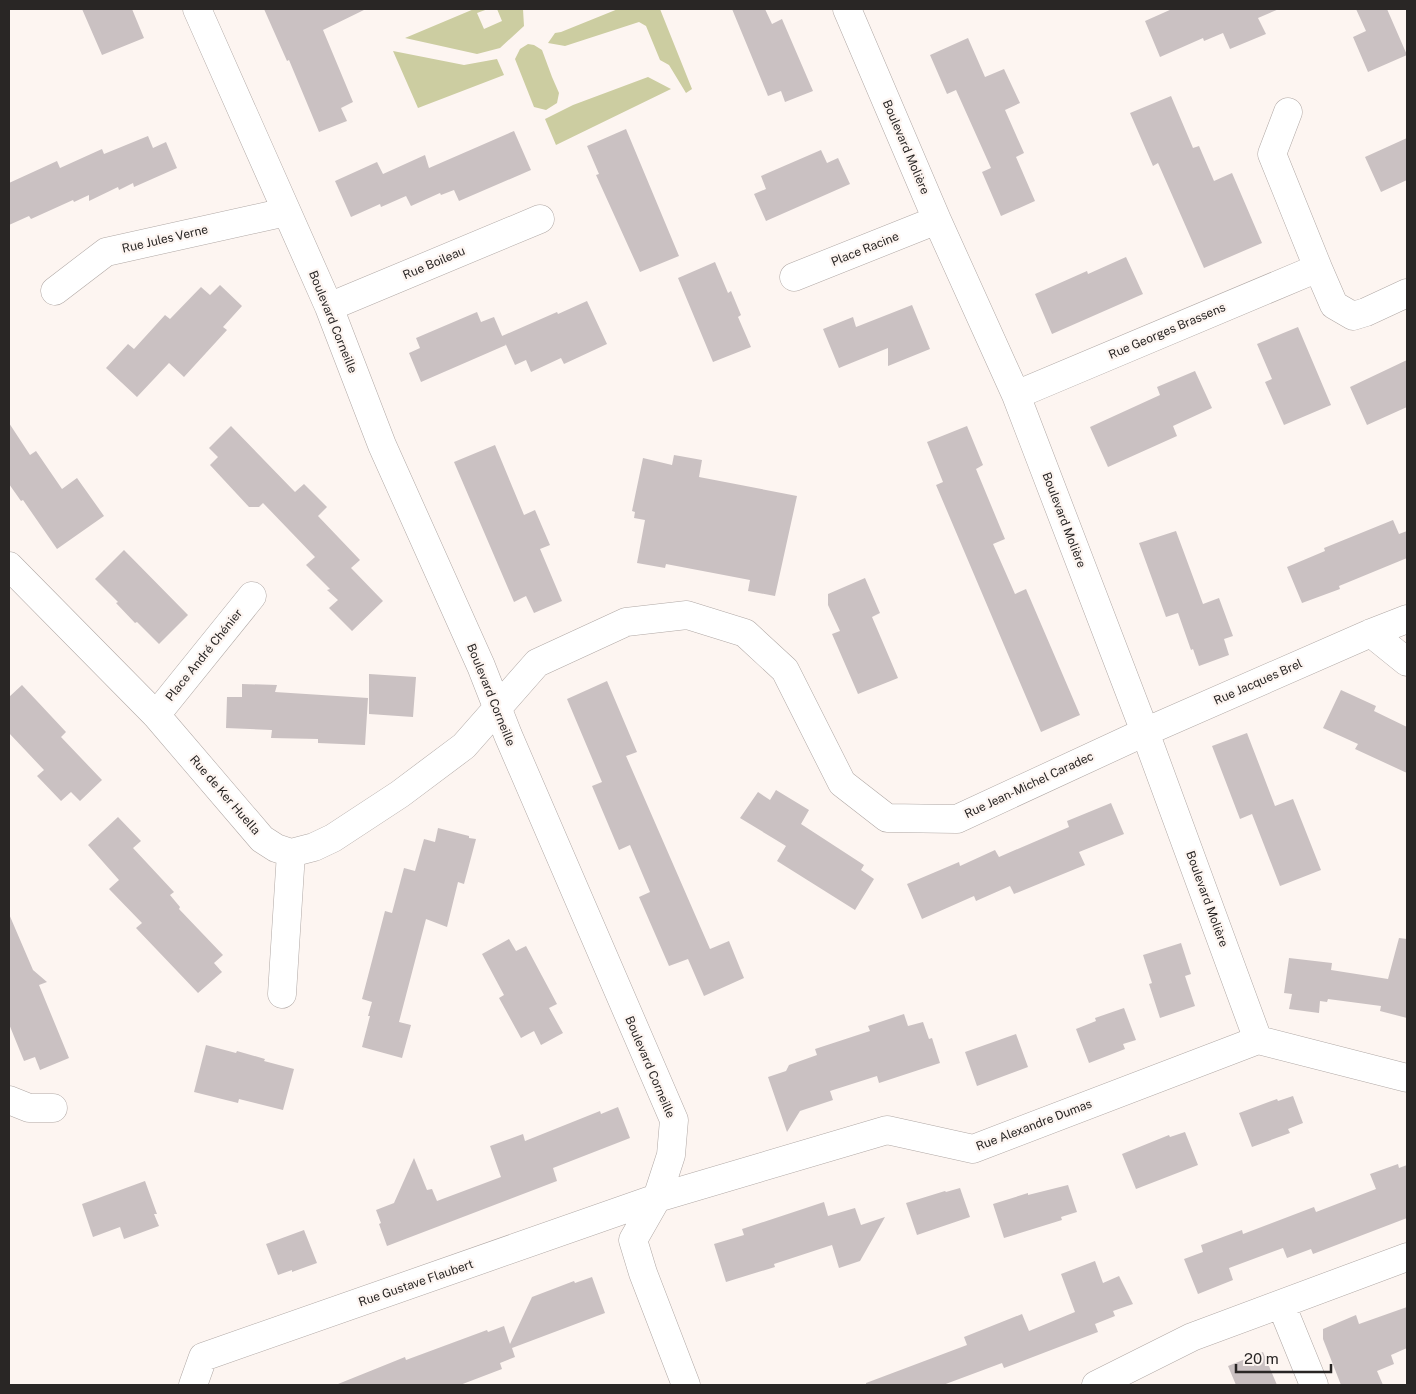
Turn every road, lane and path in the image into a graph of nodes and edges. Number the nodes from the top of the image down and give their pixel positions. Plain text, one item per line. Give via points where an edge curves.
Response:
1 (198, 9) edge
2 (847, 9) edge
3 (1288, 112) dead end
4 (286, 212) junction
5 (540, 219) dead end
6 (937, 220) junction
7 (1318, 268) junction
8 (794, 277) dead end
9 (55, 291) dead end
10 (1407, 293) edge
11 (328, 307) junction
12 (1016, 395) junction
13 (9, 566) edge
14 (252, 596) dead end
15 (1407, 619) edge
16 (1371, 633) junction
17 (1407, 662) edge
18 (496, 708) junction
19 (156, 715) junction
20 (1145, 732) junction
21 (291, 853) junction
22 (282, 994) dead end
23 (1258, 1040) junction
24 (1407, 1078) edge
25 (9, 1100) edge
26 (53, 1108) dead end
27 (657, 1198) junction
28 (1407, 1256) edge
29 (1282, 1304) junction
30 (193, 1385) edge
31 (686, 1385) edge
32 (1096, 1385) edge
33 (1314, 1385) edge

1 - 4 street, Boulevard Corneille
2 - 6 street, Boulevard Molière
3 - 7 street via 1272,154
4 - 9 street, Rue Jules Verne via 106,252
4 - 11 street, Boulevard Corneille
5 - 11 street, Rue Boileau
6 - 8 street, Place Racine
6 - 12 street, Boulevard Molière
7 - 10 street via 1334,304 1353,316
7 - 12 street, Rue Georges Brassens
11 - 18 street, Boulevard Corneille via 382,445 481,666
12 - 20 street, Boulevard Molière
13 - 19 street, Rue de Ker Huella
14 - 19 street, Place André Chénier
15 - 16 street, Rue Jacques Brel
16 - 17 street
16 - 20 street, Rue Jacques Brel
18 - 20 street, Rue Jean-Michel Caradec via 536,663 626,622 687,615 745,633 785,670 842,783 887,818 957,819
18 - 21 street via 464,746 400,794 333,838
18 - 27 street, Boulevard Corneille via 674,1120 671,1155
19 - 21 street, Rue de Ker Huella via 262,839
20 - 23 street, Boulevard Molière
21 - 22 street
23 - 24 street
23 - 27 street, Rue Alexandre Dumas via 973,1149 887,1130
25 - 26 street via 29,1108
27 - 30 street, Rue Gustave Flaubert via 203,1357
27 - 31 street, Boulevard Corneille via 633,1240
28 - 29 street
29 - 32 street via 1192,1337
29 - 33 street

